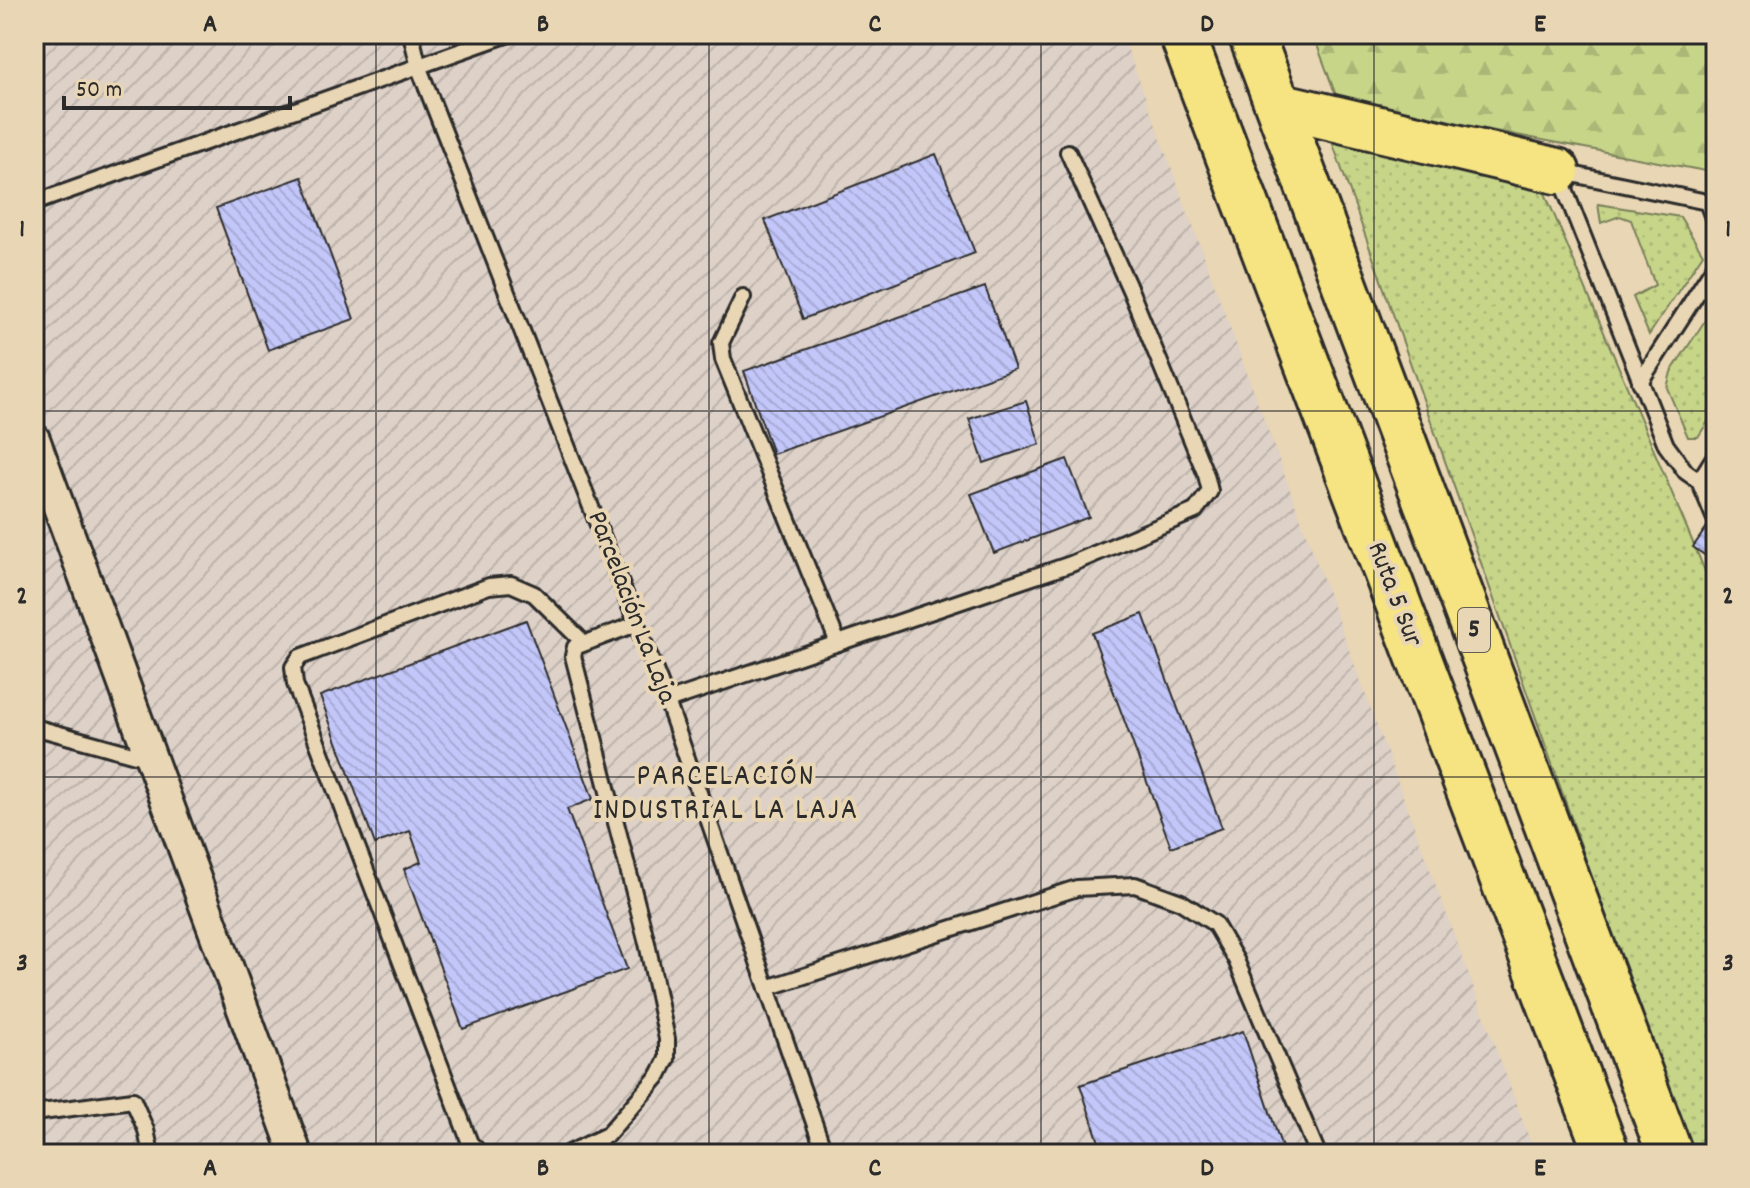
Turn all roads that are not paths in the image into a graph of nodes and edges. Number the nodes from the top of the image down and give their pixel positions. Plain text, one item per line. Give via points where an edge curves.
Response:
1 (411, 34) edge
2 (509, 34) edge
3 (1182, 34) edge
4 (1251, 34) edge
5 (419, 68) junction
6 (1278, 105) junction
7 (1068, 152) dead end
8 (1557, 171) junction
9 (34, 203) edge
10 (1712, 203) edge
11 (1716, 226) edge
12 (1716, 264) edge
13 (743, 297) dead end
14 (1640, 382) junction
15 (34, 439) edge
16 (1716, 454) edge
17 (1699, 481) junction
18 (1714, 517) edge
19 (636, 624) junction
20 (583, 642) junction
21 (838, 643) junction
22 (667, 701) junction
23 (34, 727) edge
24 (151, 759) junction
25 (767, 988) junction
26 (34, 1113) edge
27 (151, 1154) edge
28 (296, 1154) edge
29 (481, 1154) edge
30 (567, 1154) edge
31 (825, 1154) edge
32 (1318, 1154) edge
33 (1607, 1154) edge
34 (1670, 1154) edge

1 - 5 lane, Parcelación La Laja
2 - 5 lane
3 - 33 highway, Ruta 5 Sur / 5
4 - 6 highway, 5
5 - 9 lane
5 - 19 lane, Parcelación La Laja
6 - 8 highway
6 - 34 highway, 5
7 - 21 lane via 1131,292 1210,491 1195,511 1071,564
8 - 10 lane
8 - 14 lane
10 - 11 lane
12 - 14 lane
13 - 21 lane via 721,343 723,359
14 - 17 lane via 1666,445
15 - 24 street
16 - 17 lane
17 - 18 lane
19 - 20 lane
19 - 22 lane, Parcelación La Laja
20 - 29 lane via 534,594 511,584 489,586 300,657 293,667 295,684 470,1143
20 - 30 lane via 573,656 647,943 667,1059 607,1135
21 - 22 lane
22 - 25 lane, Parcelación La Laja
23 - 24 lane
24 - 28 street
25 - 31 lane, Parcelación La Laja
25 - 32 lane via 1077,888 1135,885 1181,902 1215,924 1236,960
26 - 27 lane via 133,1100

